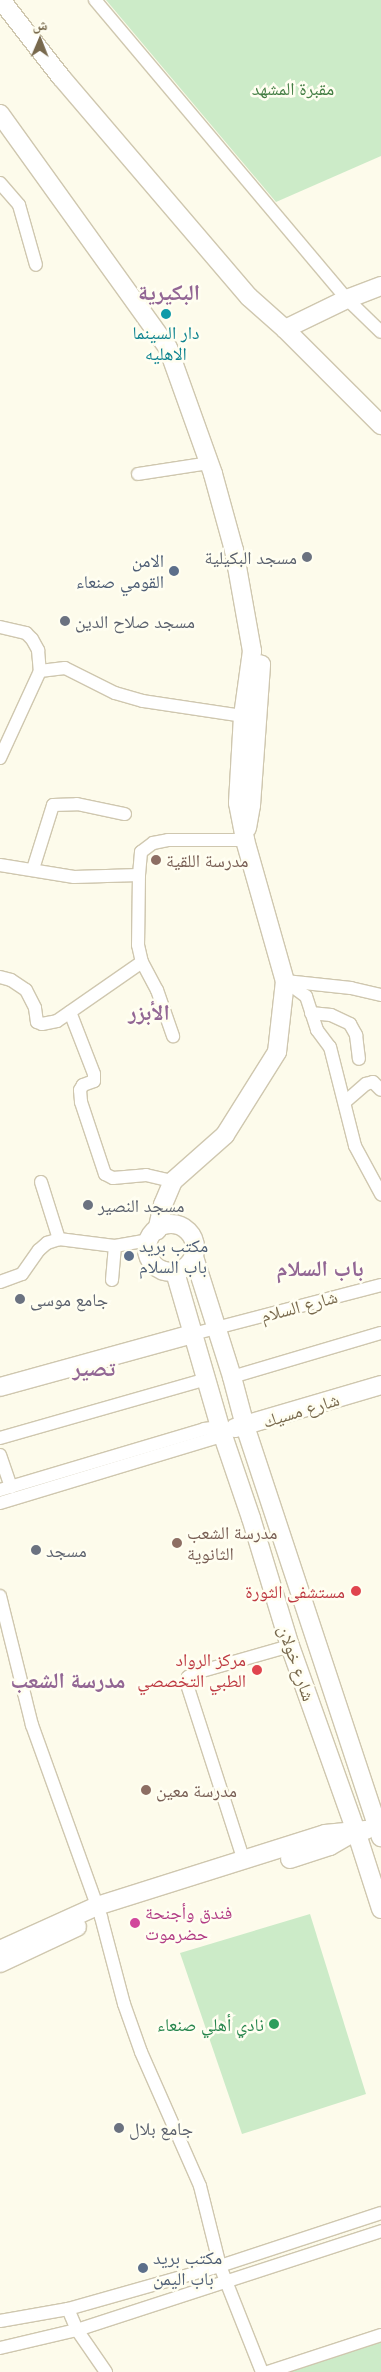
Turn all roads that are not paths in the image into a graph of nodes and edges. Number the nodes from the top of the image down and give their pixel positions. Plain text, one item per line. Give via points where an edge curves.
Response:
1 (1, 0) edge
2 (95, 0) edge
3 (1, 119) edge
4 (0, 184) edge
5 (36, 265) dead end
6 (381, 286) edge
7 (347, 299) junction
8 (285, 329) junction
9 (381, 332) edge
10 (178, 376) junction
11 (381, 425) edge
12 (209, 463) junction
13 (138, 474) dead end
14 (0, 627) edge
15 (40, 670) junction
16 (243, 716) junction
17 (0, 758) edge
18 (125, 814) dead end
19 (245, 840) junction
20 (0, 865) edge
21 (33, 869) junction
22 (139, 875) junction
23 (142, 962) junction
24 (0, 977) edge
25 (285, 981) junction
26 (381, 995) edge
27 (70, 1012) junction
28 (311, 1013) junction
29 (173, 1036) dead end
30 (359, 1059) dead end
31 (380, 1086) edge
32 (345, 1102) junction
33 (41, 1182) dead end
34 (170, 1187) junction
35 (381, 1194) edge
36 (183, 1227) junction
37 (153, 1235) junction
38 (59, 1239) junction
39 (115, 1246) junction
40 (194, 1258) junction
41 (175, 1272) junction
42 (112, 1280) dead end
43 (0, 1282) edge
44 (381, 1285) edge
45 (204, 1288) junction
46 (182, 1294) junction
47 (216, 1327) junction
48 (381, 1333) edge
49 (193, 1334) junction
50 (232, 1377) junction
51 (207, 1379) junction
52 (381, 1385) edge
53 (0, 1387) edge
54 (381, 1397) edge
55 (247, 1431) junction
56 (222, 1432) junction
57 (0, 1438) edge
58 (0, 1455) edge
59 (5, 1488) edge
60 (0, 1503) edge
61 (273, 1509) junction
62 (251, 1518) junction
63 (0, 1596) edge
64 (290, 1646) junction
65 (380, 1830) edge
66 (356, 1831) junction
67 (244, 1861) junction
68 (381, 1909) edge
69 (99, 1911) junction
70 (0, 1950) edge
71 (0, 1963) edge
72 (381, 2213) edge
73 (381, 2231) edge
74 (220, 2266) junction
75 (228, 2281) junction
76 (68, 2309) junction
77 (0, 2321) edge
78 (78, 2330) junction
79 (381, 2335) edge
80 (0, 2348) edge
81 (106, 2372) edge
82 (262, 2372) edge
83 (268, 2372) edge

1 - 8 street via 61,77 249,297
2 - 7 street
3 - 10 street via 168,348
4 - 5 street via 19,205
6 - 7 street
7 - 8 street
7 - 9 street
8 - 11 street
10 - 12 street
10 - 19 street via 201,408 224,469 262,651 251,805
12 - 13 street
12 - 16 street via 234,550 252,651
14 - 15 street via 26,633 32,639 38,650
15 - 16 street via 65,668 115,693 143,701
15 - 17 street
16 - 19 street via 238,803
18 - 21 street via 77,804 53,805
19 - 22 street via 168,840 153,843 141,852
19 - 25 street
20 - 21 street
21 - 22 street via 74,878
22 - 23 street via 138,946
23 - 27 street
23 - 29 street via 157,990
24 - 27 street via 26,990 36,1008 37,1022 57,1021
25 - 26 street via 351,988
25 - 28 street via 306,996
25 - 34 street via 277,1052 226,1135
27 - 34 street via 94,1074 94,1080 80,1090 81,1102 105,1174 113,1178 146,1175
28 - 30 street via 331,1015 350,1024 356,1035
28 - 32 street via 317,1030 330,1047
31 - 32 street via 373,1082 366,1084
32 - 35 street via 354,1146
33 - 38 street
34 - 36 street
34 - 37 street
36 - 37 street via 165,1225
36 - 40 street via 195,1244
37 - 39 street
37 - 41 street via 149,1256 152,1263 166,1272
38 - 39 street
38 - 43 street via 38,1250 22,1274
39 - 42 street
40 - 41 street
40 - 45 street, شارع خولان
41 - 46 street, شارع خولان
44 - 47 street, شارع السلام
45 - 46 street via 190,1282
45 - 47 street, شارع خولان
46 - 49 street, شارع خولان
47 - 49 street, شارع السلام
47 - 50 street, شارع خولان
48 - 50 street
49 - 51 street, شارع خولان
49 - 53 street
50 - 55 street, شارع خولان
51 - 56 street, شارع خولان
51 - 57 street
52 - 55 street, شارع مسيك
54 - 55 street, شارع مسيك
55 - 56 street, شارع مسيك
55 - 61 street, شارع خولان
56 - 59 street via 204,1429
56 - 60 street via 218,1436
56 - 62 street, شارع خولان
58 - 59 street
61 - 62 street
61 - 65 street, شارع خولان
62 - 64 street, شارع خولان
63 - 69 street via 32,1725
64 - 66 street, شارع خولان
64 - 67 street via 188,1677 187,1684
65 - 66 street
66 - 67 street via 325,1834
66 - 68 street, شارع خولان
66 - 69 street via 330,1846
67 - 69 street
69 - 70 street
69 - 71 street
69 - 74 street via 124,2004 141,2052 200,2186
72 - 74 street
73 - 75 street
74 - 75 street
74 - 76 street
75 - 78 street
75 - 82 street
76 - 77 street
76 - 78 street
78 - 80 street
78 - 81 street
79 - 83 street

